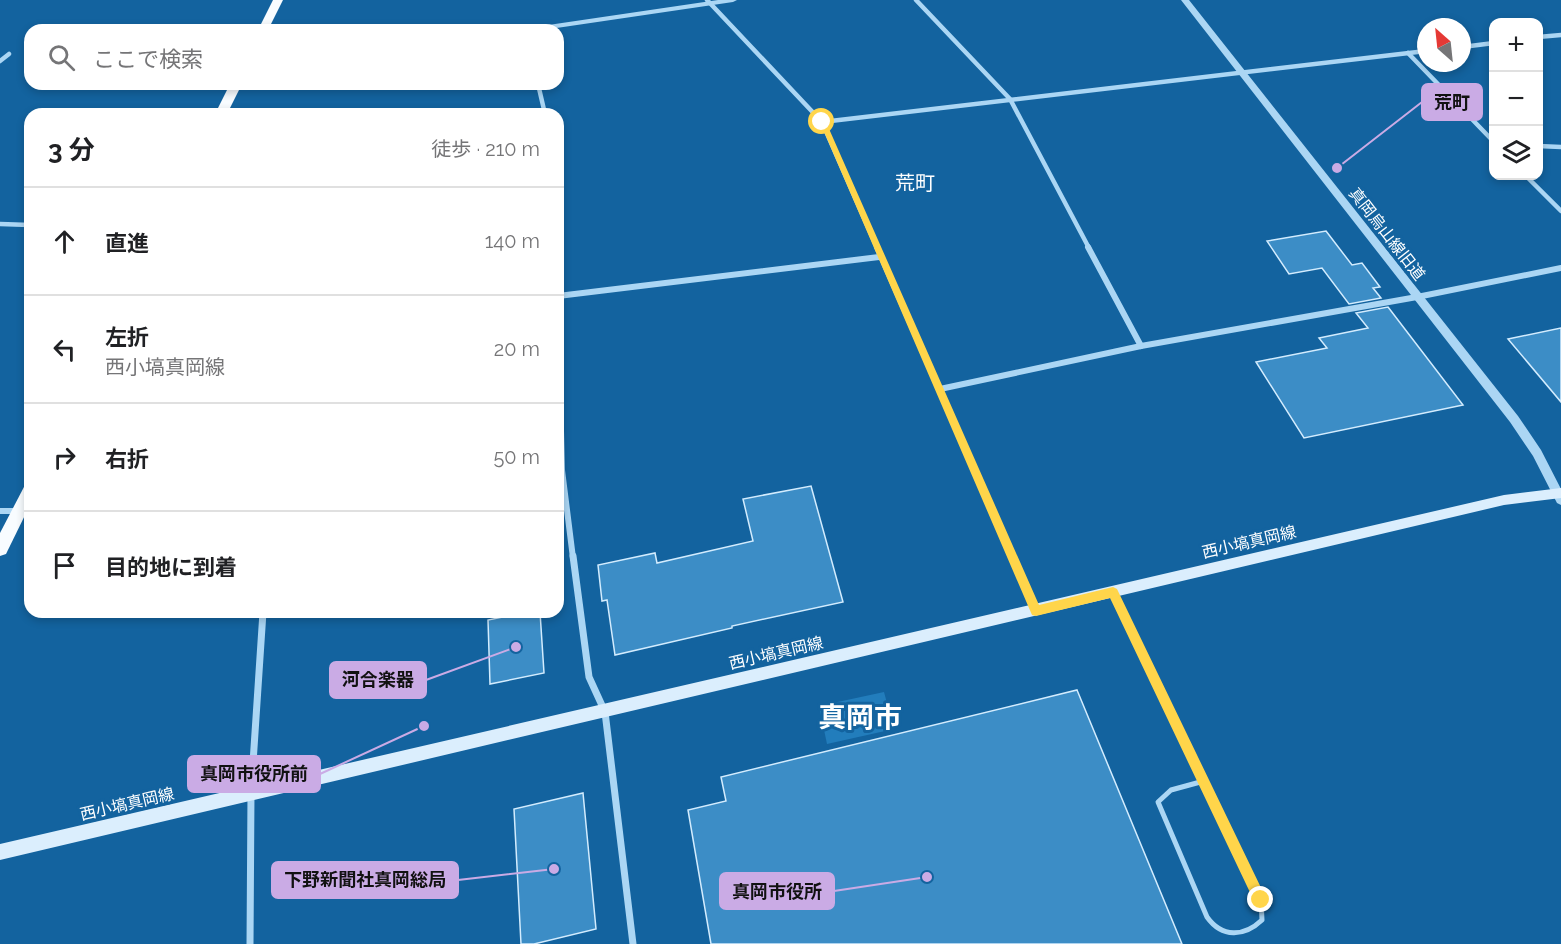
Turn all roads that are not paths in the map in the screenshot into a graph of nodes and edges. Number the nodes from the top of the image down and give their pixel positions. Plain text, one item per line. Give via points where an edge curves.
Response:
1 (278, 0) edge
2 (733, 0) edge
3 (916, 0) edge
4 (1185, 0) edge
5 (708, 2) edge
6 (266, 24) edge
7 (564, 24) edge
8 (1561, 34) edge
9 (1543, 36) edge
10 (1489, 44) edge
11 (1471, 46) edge
12 (1417, 52) edge
13 (1408, 53) junction
14 (9, 54) dead end
15 (0, 60) edge
16 (1241, 72) junction
17 (233, 90) edge
18 (539, 90) edge
19 (1010, 99) junction
20 (224, 108) edge
21 (544, 108) edge
22 (822, 122) junction
23 (1489, 137) edge
24 (1543, 147) edge
25 (1561, 147) edge
26 (1530, 180) edge
27 (1561, 211) edge
28 (0, 224) edge
29 (24, 225) edge
30 (879, 257) junction
31 (1561, 268) edge
32 (564, 296) edge
33 (1417, 297) junction
34 (1141, 346) junction
35 (940, 389) junction
36 (564, 485) edge
37 (1560, 495) edge
38 (24, 501) edge
39 (0, 511) edge
40 (19, 511) junction
41 (0, 549) edge
42 (1113, 592) junction
43 (1036, 611) junction
44 (263, 618) edge
45 (605, 712) junction
46 (1204, 781) junction
47 (251, 793) junction
48 (0, 852) edge
49 (250, 944) edge
50 (633, 944) edge

1 - 6 main road
2 - 5 street
3 - 19 street
4 - 16 street, 真岡烏山線旧道
5 - 7 street
5 - 22 street
8 - 9 street
10 - 11 street
12 - 13 street
13 - 16 street
13 - 23 street
14 - 15 street
16 - 19 street
16 - 33 street, 真岡烏山線旧道
17 - 20 main road
18 - 21 street
19 - 22 street
19 - 34 street
22 - 30 street
24 - 25 street
26 - 27 street
28 - 29 street
30 - 32 street
30 - 35 street
31 - 33 street
33 - 34 street
33 - 37 street, 真岡烏山線旧道 via 1514,419
34 - 35 street
35 - 43 street
36 - 45 street via 589,677
37 - 42 main road, 西小塙真岡線 via 1504,500
38 - 40 main road
39 - 40 street
40 - 41 main road
42 - 43 main road, 西小塙真岡線
42 - 46 lane
43 - 45 main road, 西小塙真岡線
44 - 47 street
45 - 47 main road, 西小塙真岡線
45 - 50 street
46 - 46 lane via 1263,910 1257,926 1231,934 1211,925 1158,802 1166,792
47 - 48 main road, 西小塙真岡線
47 - 49 street

